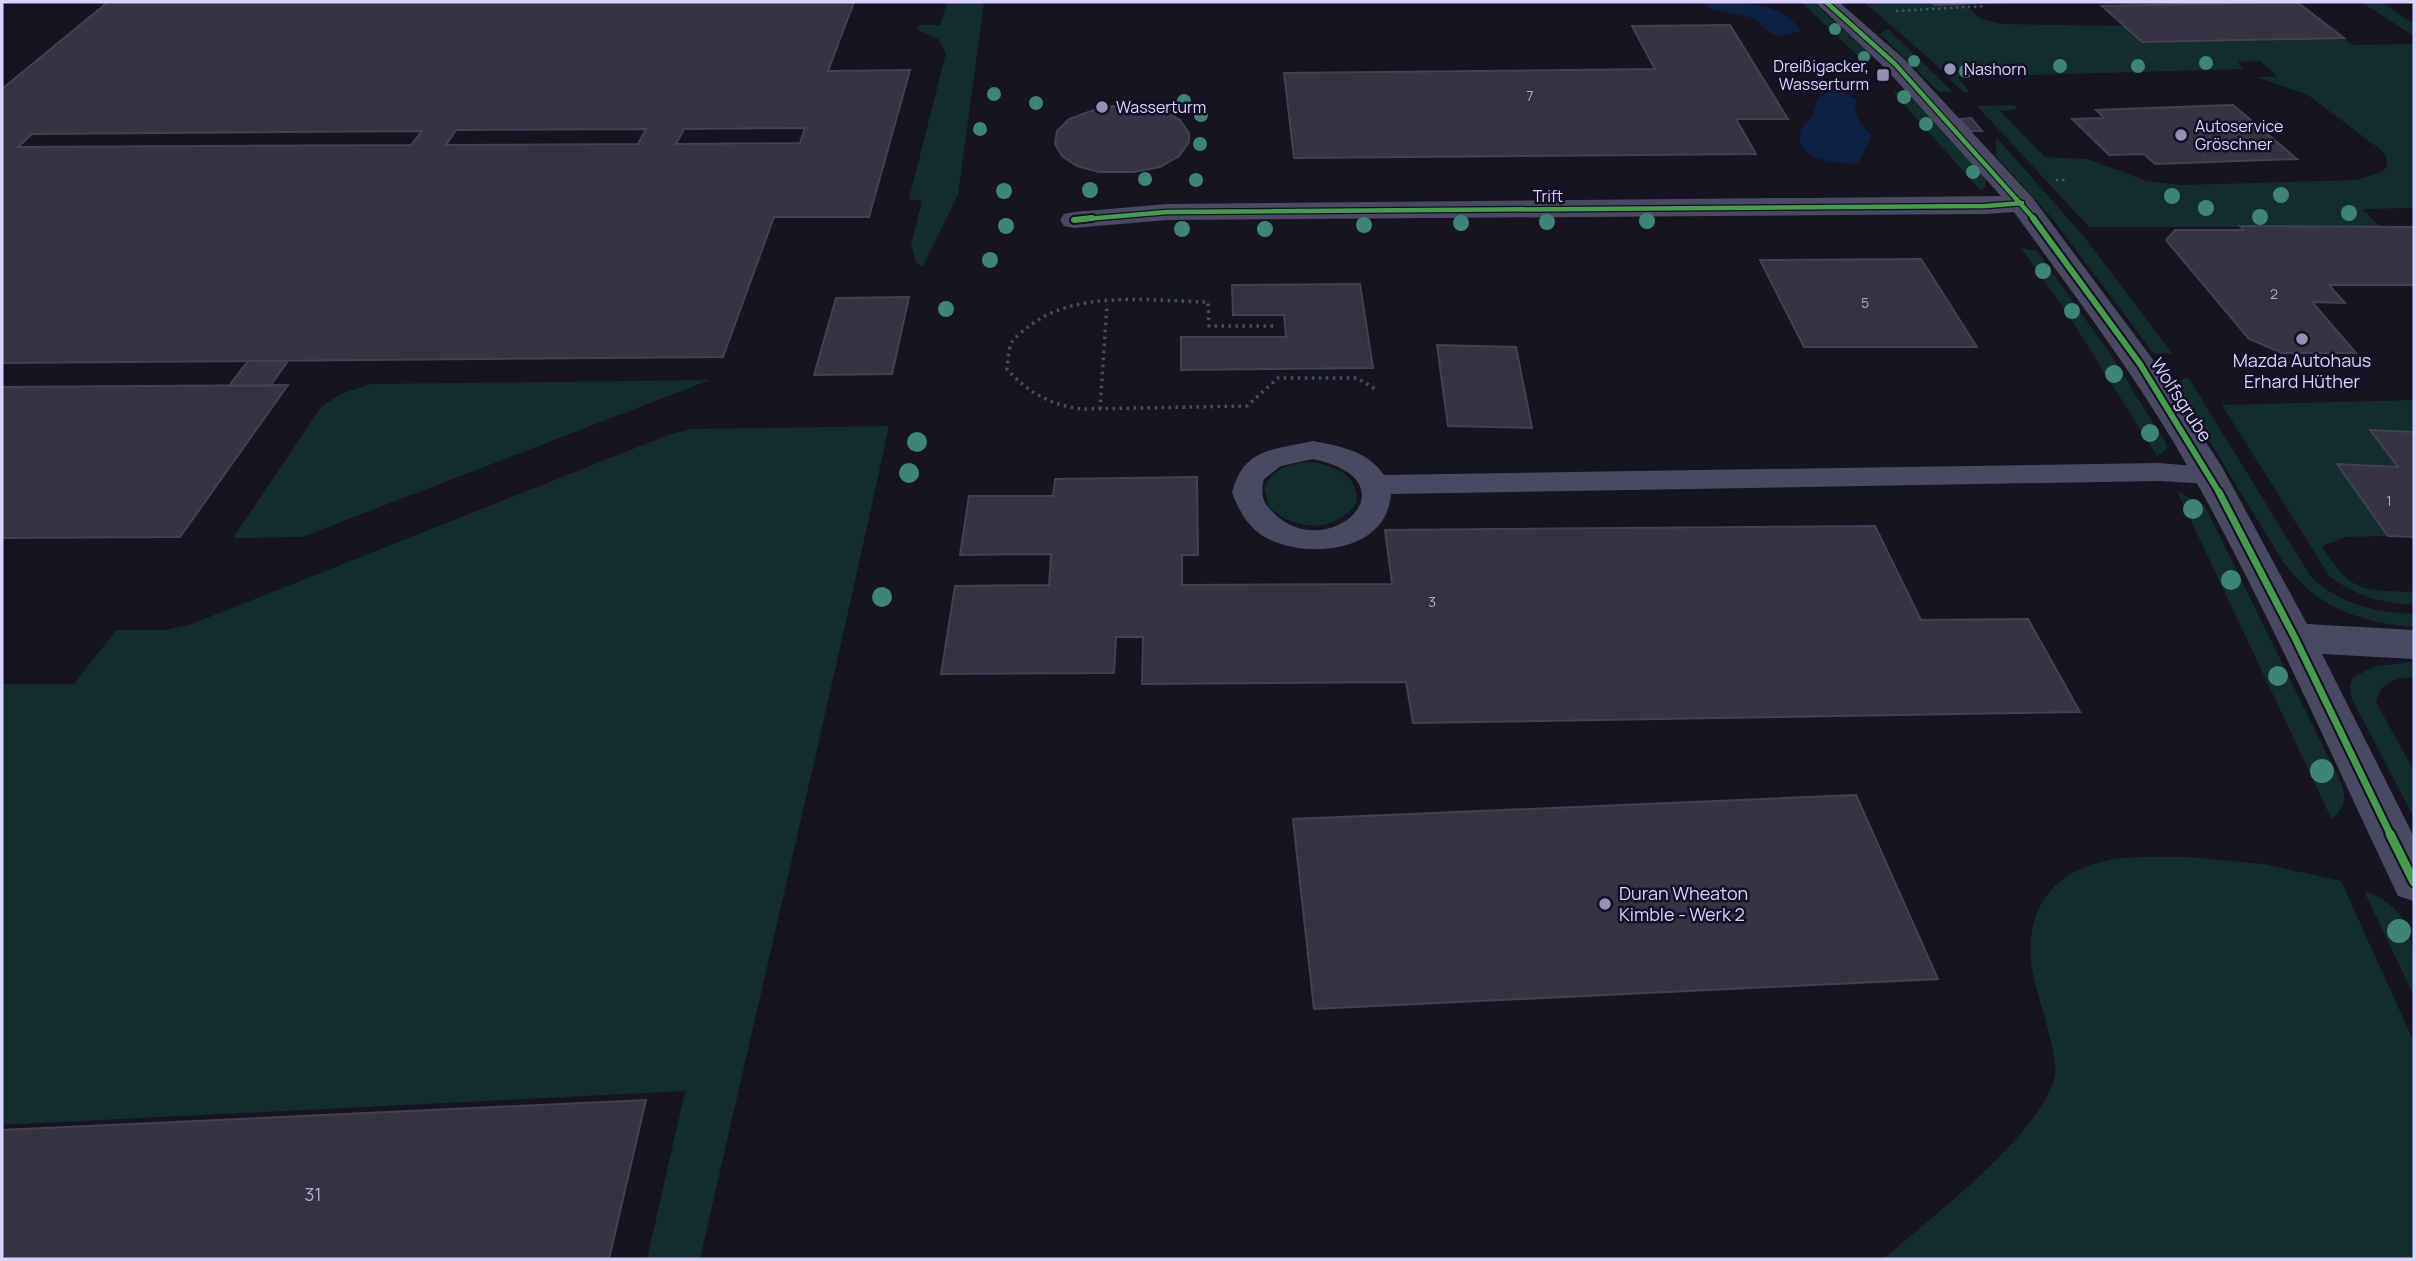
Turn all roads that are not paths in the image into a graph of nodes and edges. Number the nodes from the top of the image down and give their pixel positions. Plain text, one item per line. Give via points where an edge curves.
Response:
1 (1826, 2) edge
2 (2022, 203) junction
3 (1074, 220) dead end
4 (2210, 475) junction
5 (1376, 485) dead end
6 (2295, 638) junction
7 (2414, 644) edge
8 (2414, 882) edge

1 - 2 street, Wolfsgrube via 1895,64
2 - 3 street, Trift via 1167,212
2 - 4 street, Wolfsgrube via 2140,364
4 - 5 lane via 2159,472
4 - 6 street, Wolfsgrube
6 - 7 street
6 - 8 street, Wolfsgrube

